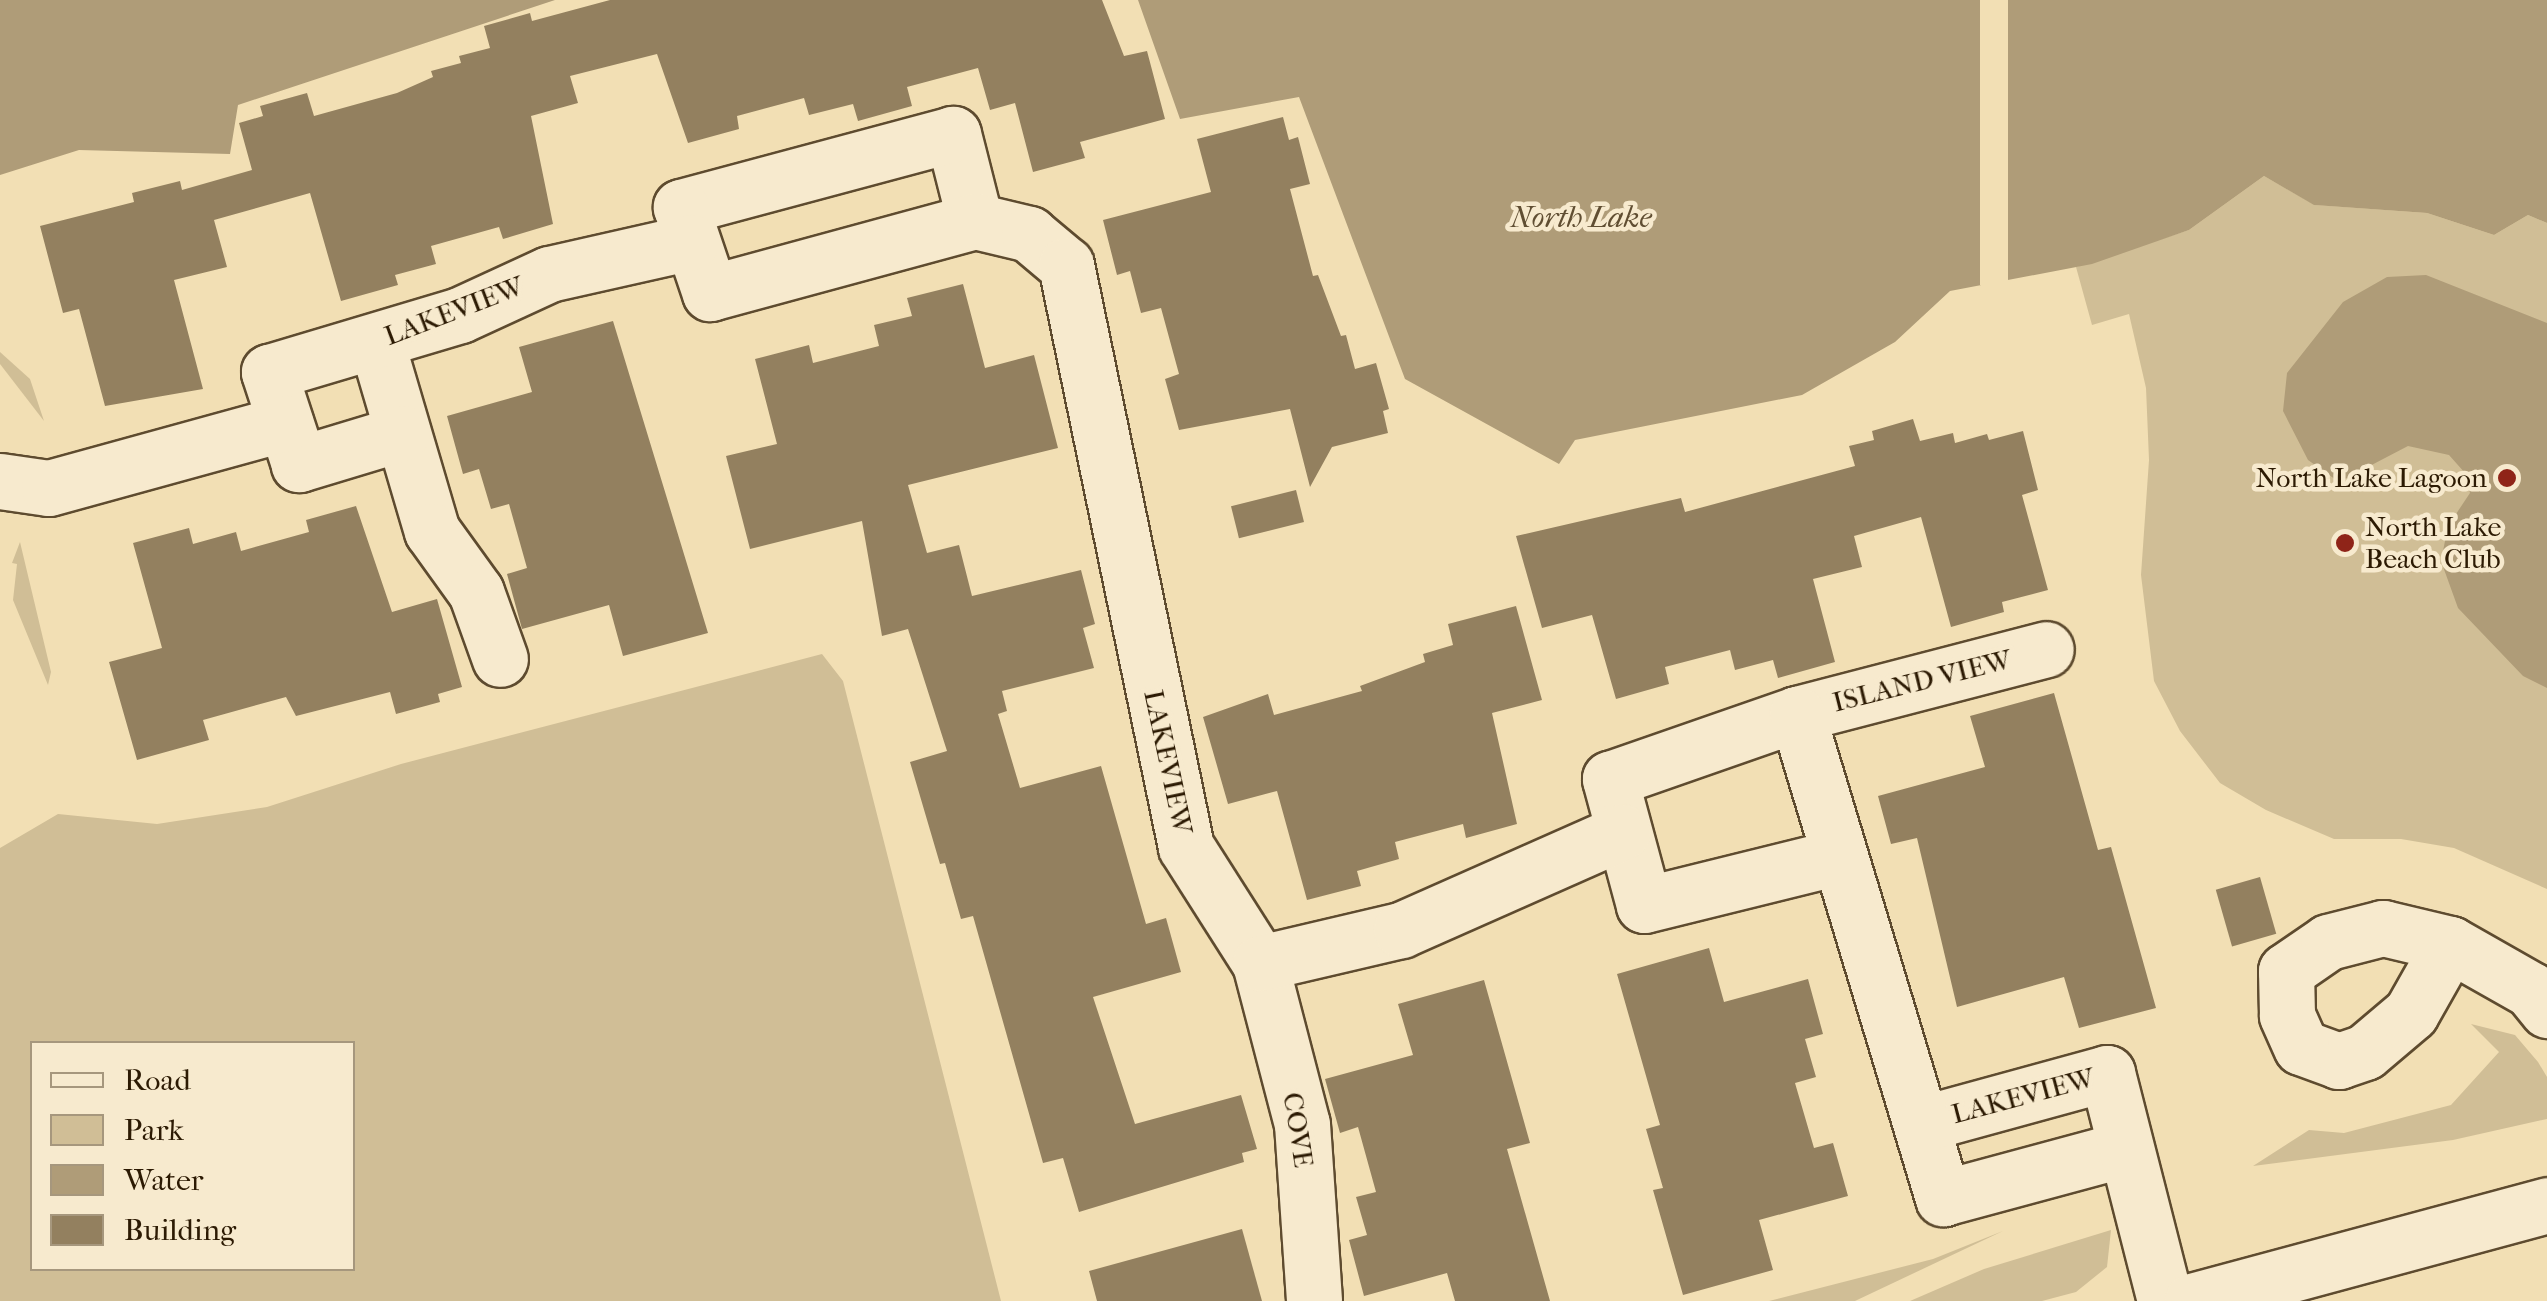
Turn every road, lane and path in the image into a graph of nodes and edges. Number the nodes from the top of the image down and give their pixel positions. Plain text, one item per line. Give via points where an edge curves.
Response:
1 (975, 222) junction
2 (691, 242) junction
3 (376, 342) junction
4 (285, 422) junction
5 (402, 433) junction
6 (0, 481) edge
7 (2046, 649) dead end
8 (500, 660) dead end
9 (1797, 714) junction
10 (1622, 832) junction
11 (1838, 857) junction
12 (2450, 944) dead end
13 (1260, 963) junction
14 (2547, 1010) edge
15 (1921, 1124) junction
16 (2125, 1149) junction
17 (2547, 1205) edge
18 (1314, 1301) edge
19 (2165, 1301) edge
20 (2192, 1301) edge

1 - 2 street, LAKEVIEW via 710,293
1 - 2 street, LAKEVIEW via 952,134 681,208
1 - 13 street, LAKEVIEW via 1029,234 1066,265 1186,847
2 - 3 street, LAKEVIEW via 549,274 460,316
3 - 4 street, LAKEVIEW via 269,372
3 - 5 street
4 - 5 street, LAKEVIEW via 299,464
4 - 6 street via 49,488
5 - 8 street via 432,531 476,592
7 - 9 street, ISLAND VIEW
9 - 10 street via 1610,779
9 - 11 street, LAKEVIEW
10 - 11 street via 1644,904
10 - 13 street via 1401,930
11 - 15 street, LAKEVIEW
12 - 14 street via 2531,990
13 - 18 street, COVE via 1302,1124
15 - 16 street, LAKEVIEW via 1942,1198
15 - 16 street, LAKEVIEW via 2107,1073
16 - 19 street, LAKEVIEW
17 - 20 street

